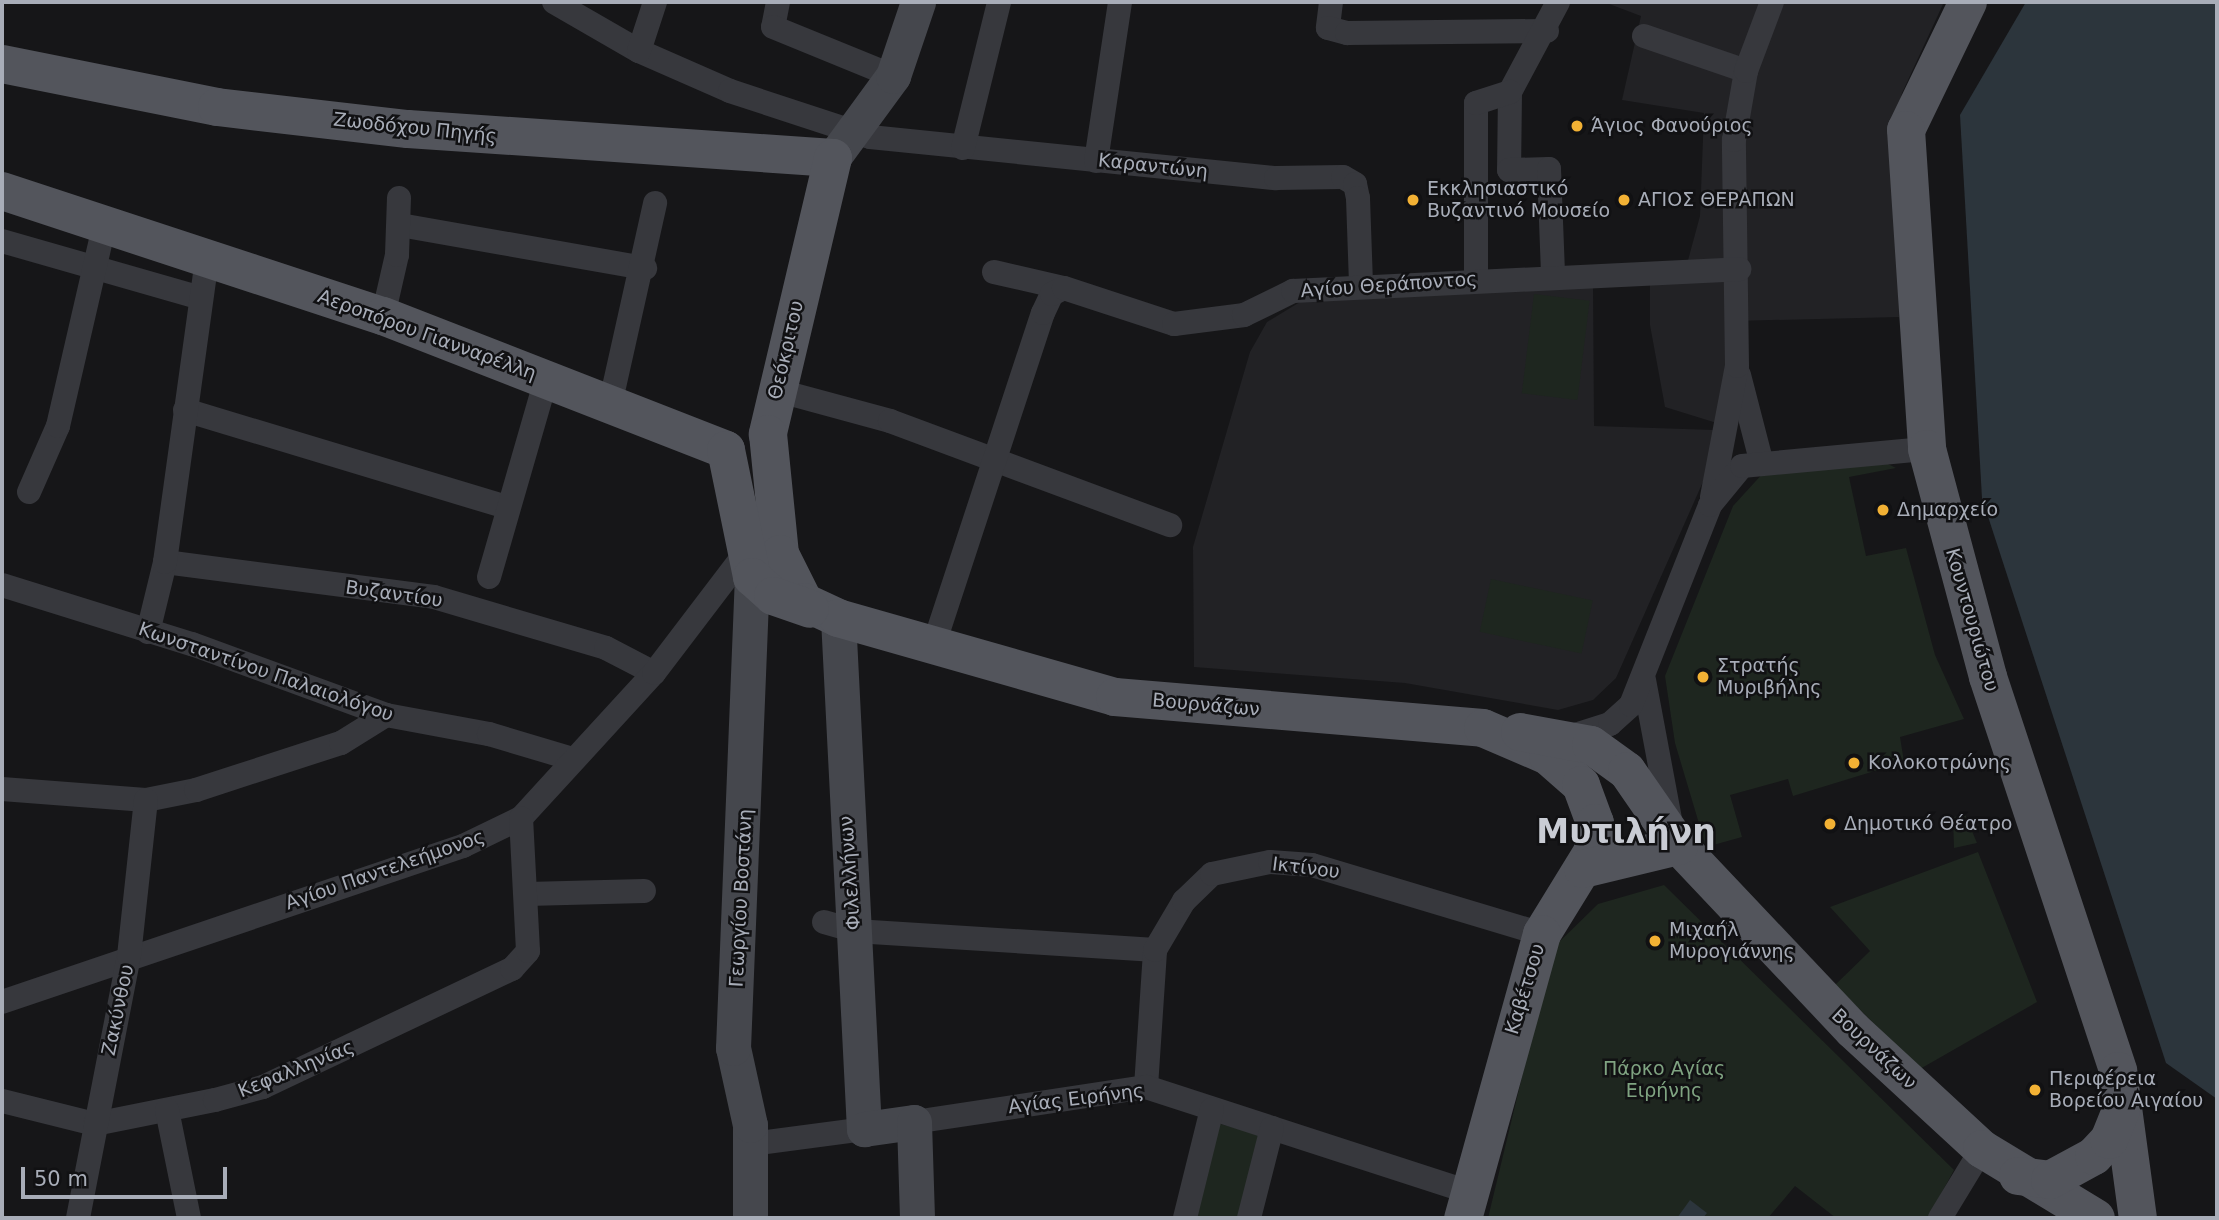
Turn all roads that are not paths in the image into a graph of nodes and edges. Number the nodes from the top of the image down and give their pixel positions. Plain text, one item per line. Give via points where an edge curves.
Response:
1 (554, 2) edge
2 (655, 2) edge
3 (778, 2) edge
4 (918, 2) edge
5 (999, 2) edge
6 (1120, 2) edge
7 (1331, 2) edge
8 (1558, 2) edge
9 (1772, 2) edge
10 (1968, 2) edge
11 (1547, 31) junction
12 (1644, 36) dead end
13 (639, 51) junction
14 (2, 64) edge
15 (1746, 71) junction
16 (893, 76) junction
17 (1510, 92) junction
18 (841, 145) junction
19 (963, 148) junction
20 (1096, 161) junction
21 (2, 191) edge
22 (399, 198) dead end
23 (655, 203) dead end
24 (400, 225) junction
25 (2, 241) edge
26 (99, 244) junction
27 (207, 258) junction
28 (645, 268) junction
29 (1739, 269) junction
30 (994, 272) dead end
31 (1553, 275) junction
32 (1476, 279) junction
33 (1361, 286) junction
34 (1058, 291) junction
35 (201, 299) junction
36 (383, 316) junction
37 (1737, 366) junction
38 (547, 379) junction
39 (776, 390) junction
40 (610, 405) junction
41 (185, 410) junction
42 (768, 434) junction
43 (1927, 449) junction
44 (726, 450) junction
45 (1761, 460) junction
46 (993, 461) junction
47 (29, 492) dead end
48 (774, 497) junction
49 (732, 501) junction
50 (1710, 505) junction
51 (507, 507) junction
52 (1170, 525) dead end
53 (165, 562) junction
54 (747, 566) junction
55 (489, 577) dead end
56 (2, 585) edge
57 (827, 615) junction
58 (148, 632) junction
59 (934, 645) junction
60 (654, 673) junction
61 (1644, 680) junction
62 (386, 715) junction
63 (1483, 728) junction
64 (1568, 737) junction
65 (573, 759) junction
66 (1573, 775) joint
67 (2, 789) edge
68 (146, 800) junction
69 (521, 818) junction
70 (1676, 839) junction
71 (1583, 869) junction
72 (644, 891) dead end
73 (527, 894) junction
74 (839, 927) junction
75 (1542, 934) junction
76 (1155, 950) junction
77 (129, 956) junction
78 (2, 1002) edge
79 (1146, 1087) junction
80 (2, 1101) edge
81 (1212, 1109) junction
82 (167, 1110) junction
83 (2121, 1110) junction
84 (914, 1122) junction
85 (95, 1124) junction
86 (1272, 1128) junction
87 (864, 1129) junction
88 (752, 1144) junction
89 (1982, 1149) junction
90 (2016, 1175) junction
91 (1466, 1205) edge
92 (78, 1218) edge
93 (189, 1218) edge
94 (750, 1218) edge
95 (917, 1218) edge
96 (1185, 1218) edge
97 (1249, 1218) edge
98 (1940, 1218) edge
99 (2096, 1218) edge
100 (2138, 1218) edge

1 - 13 street, Καραντώνη
2 - 13 street
3 - 16 street via 773,27
4 - 16 main road, Θεόκριτου
5 - 19 street
6 - 20 street
7 - 11 street via 1327,24 1332,30
8 - 11 street
9 - 15 street
10 - 43 main road, Κουντουριώτου via 1906,130
11 - 17 street
12 - 15 street
13 - 18 street, Καραντώνη
14 - 18 main road, Ζωοδόχου Πηγής via 218,107 395,127
15 - 29 street via 1734,140
16 - 18 main road, Θεόκριτου
17 - 31 street via 1509,170 1549,169
17 - 32 street via 1476,103
18 - 19 street, Καραντώνη
18 - 39 main road, Θεόκριτου
19 - 20 street, Καραντώνη
20 - 33 street, Καραντώνη via 1276,178 1343,177 1355,184 1359,198
21 - 26 main road, Αεροπόρου Γιανναρέλλη
22 - 24 street
23 - 28 street
24 - 28 street
24 - 36 street
25 - 26 street
26 - 27 main road, Αεροπόρου Γιανναρέλλη
26 - 35 street
26 - 47 street via 58,426
27 - 35 street
27 - 36 main road, Αεροπόρου Γιανναρέλλη
28 - 40 street
29 - 31 street, Αγίου Θεράποντος
29 - 37 street
30 - 34 street, Αγίου Θεράποντος
31 - 32 street, Αγίου Θεράποντος
32 - 33 street, Αγίου Θεράποντος
33 - 34 street, Αγίου Θεράποντος via 1293,291 1244,315 1174,324
34 - 46 street
35 - 41 street
36 - 38 main road, Αεροπόρου Γιανναρέλλη
37 - 45 street
37 - 50 street
38 - 40 main road, Αεροπόρου Γιανναρέλλη
38 - 51 street
39 - 42 main road, Θεόκριτου
39 - 46 street via 890,421
40 - 44 main road, Αεροπόρου Γιανναρέλλη
41 - 51 street
41 - 53 street
42 - 44 main road via 755,450
42 - 48 main road, Θεόκριτου
43 - 45 street
43 - 83 main road, Κουντουριώτου via 1988,677 2098,1001 2118,1071
44 - 49 main road
45 - 50 street via 1732,475
46 - 52 street
46 - 59 street
48 - 49 main road via 767,482 750,477 735,487
48 - 57 main road, Θεόκριτου via 785,572 797,596
49 - 54 main road
50 - 61 street
51 - 55 street
53 - 58 street
53 - 60 street, Βυζαντίου via 434,597 606,648
54 - 57 main road, Βουρνάζων via 773,596
54 - 60 street, Αγίου Παντελεήμονος
54 - 88 main road, Γεωργίου Βοστάνη via 733,1048
56 - 58 street, Κωνσταντίνου Παλαιολόγου
57 - 59 main road, Βουρνάζων
57 - 74 main road, Φιλελλήνων
58 - 62 street, Κωνσταντίνου Παλαιολόγου
59 - 63 main road, Βουρνάζων via 1115,697
60 - 65 street, Αγίου Παντελεήμονος
61 - 64 street via 1622,715
61 - 70 street
62 - 65 street, Κωνσταντίνου Παλαιολόγου via 489,734
62 - 68 street via 341,743
63 - 64 main road
63 - 66 main road, Βουρνάζων via 1548,755
64 - 70 main road, Βουρνάζων via 1627,771
65 - 69 street, Αγίου Παντελεήμονος
66 - 71 main road, Καβέτσου via 1596,829
67 - 68 street
68 - 77 street, Ζακύνθου
69 - 73 street
69 - 77 street, Αγίου Παντελεήμονος via 463,846
70 - 71 main road
70 - 89 main road, Βουρνάζων via 1783,963
71 - 75 main road, Καβέτσου
72 - 73 street
73 - 82 street, Κεφαλληνίας via 528,951 493,979 262,1087
74 - 76 street
74 - 87 main road, Φιλελλήνων
75 - 76 street, Ικτίνου via 1371,878 1270,862 1230,868 1197,883
75 - 91 main road, Καβέτσου
76 - 79 street, Ικτίνου
77 - 78 street, Αγίου Παντελεήμονος
77 - 85 street, Ζακύνθου
79 - 81 street, Αγίας Ειρήνης
79 - 84 street, Αγίας Ειρήνης
80 - 85 street, Κεφαλληνίας
81 - 86 street, Αγίας Ειρήνης
81 - 96 street
82 - 85 street, Κεφαλληνίας
82 - 93 street
83 - 90 main road via 2109,1140 2094,1156 2050,1180
83 - 100 main road, Κουντουριώτου via 2135,1164
84 - 87 main road, Αγίας Ειρήνης
84 - 95 main road
85 - 92 street, Ζακύνθου
86 - 91 street, Αγίας Ειρήνης
86 - 97 street
87 - 88 street, Αγίας Ειρήνης
88 - 94 main road, Γεωργίου Βοστάνη
89 - 90 main road, Βουρνάζων
89 - 98 street
90 - 99 main road, Βουρνάζων

